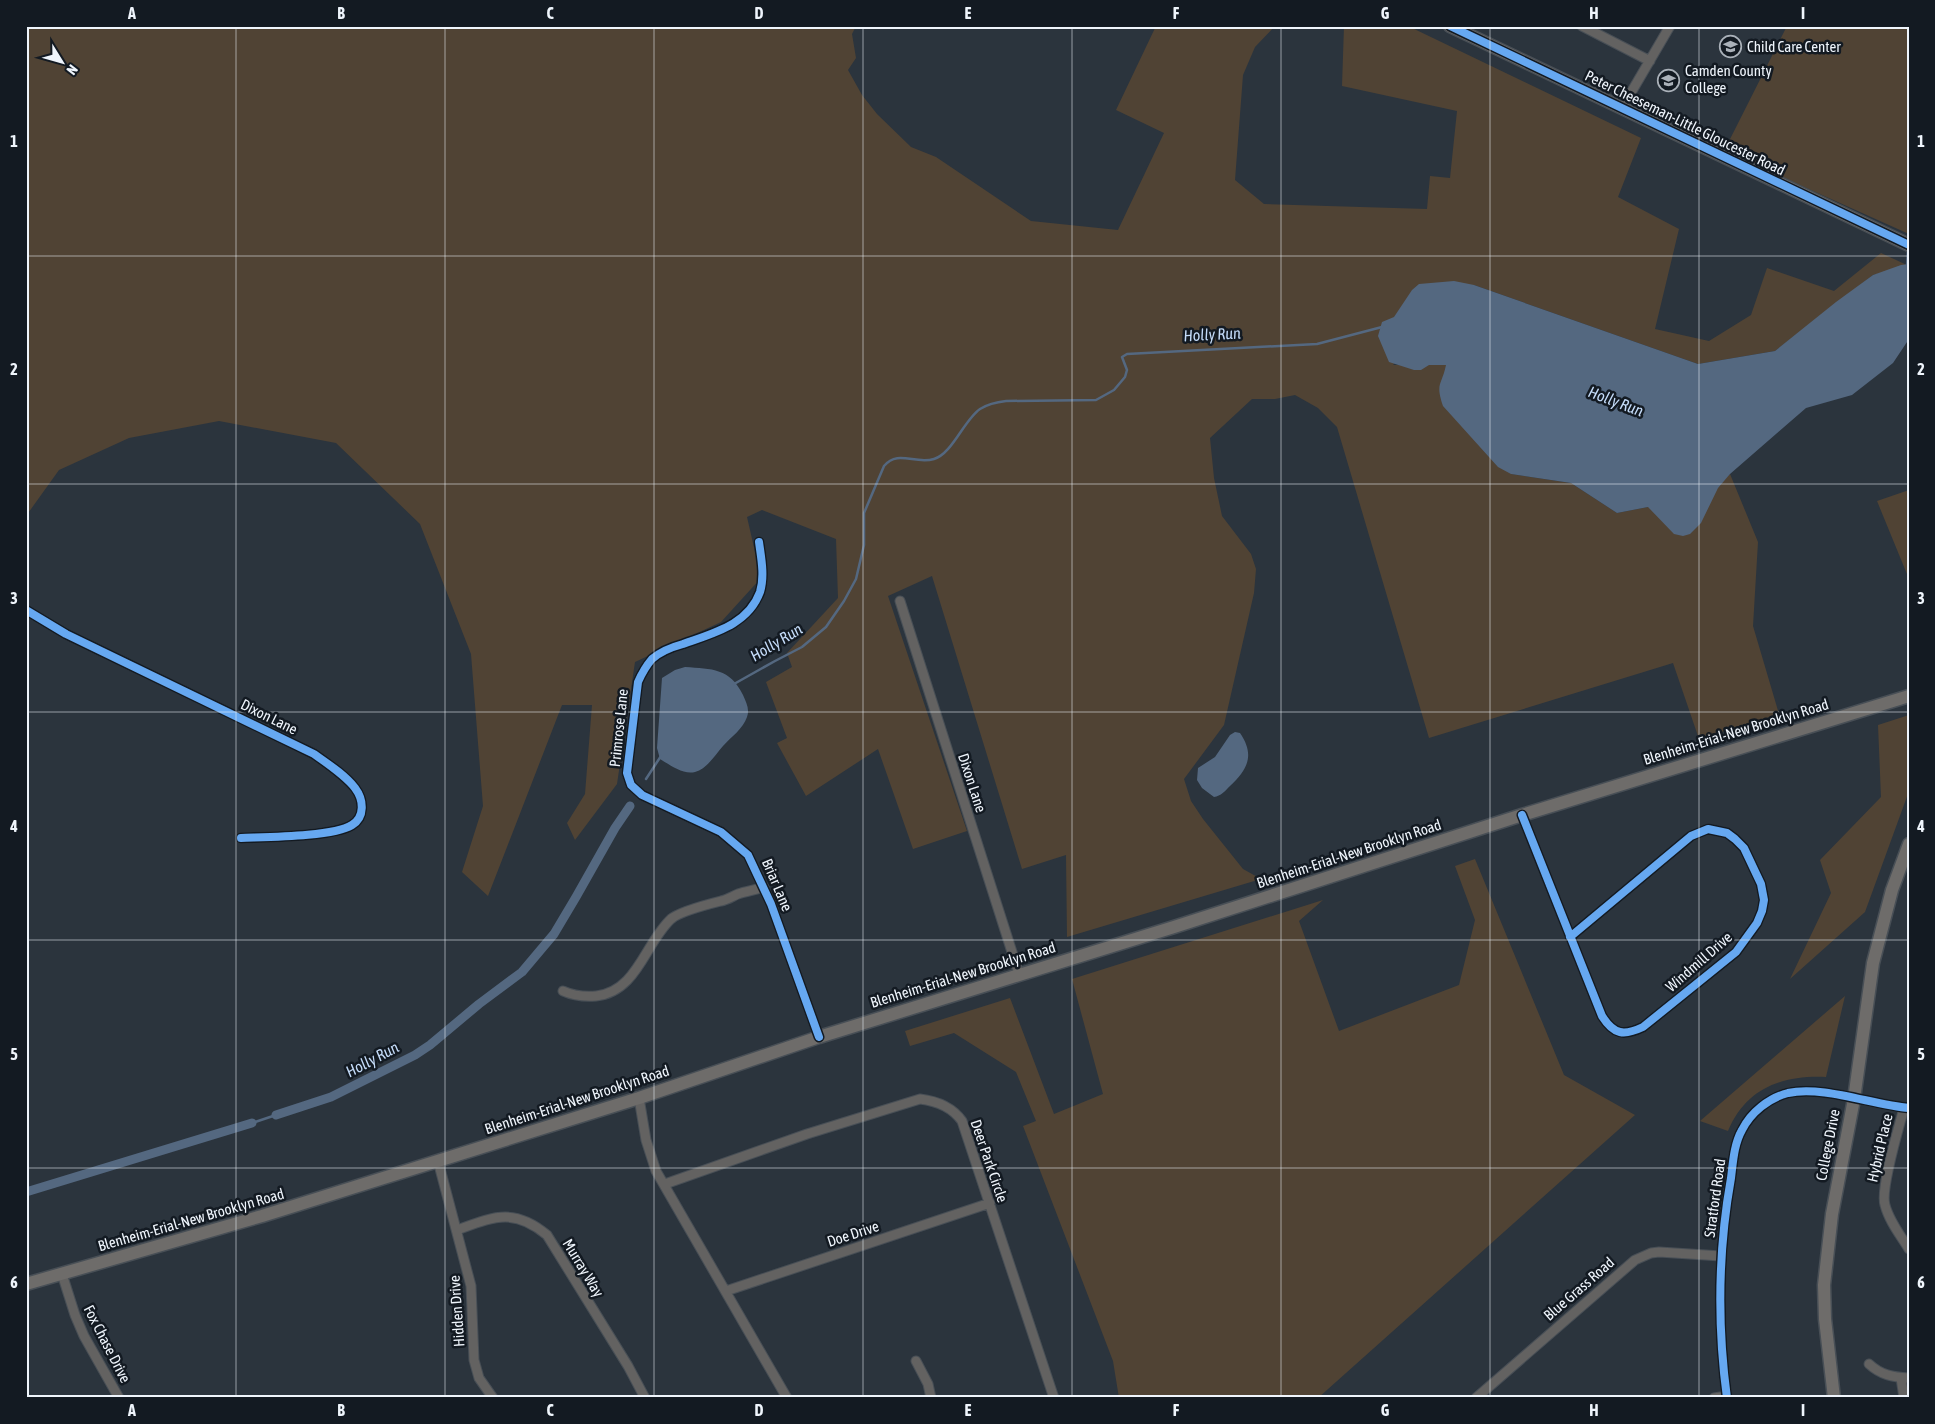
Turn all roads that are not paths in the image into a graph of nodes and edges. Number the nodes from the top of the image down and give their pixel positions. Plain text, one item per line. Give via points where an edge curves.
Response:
1 (1450, 26) edge
2 (1582, 26) edge
3 (1670, 26) edge
4 (1650, 61) junction
5 (1622, 108) junction
6 (1909, 245) edge
7 (759, 542) dead end
8 (900, 601) dead end
9 (26, 610) edge
10 (1909, 698) edge
11 (646, 797) joint
12 (1522, 815) junction
13 (241, 838) dead end
14 (1909, 844) edge
15 (764, 887) junction
16 (1570, 937) junction
17 (1019, 974) junction
18 (563, 990) dead end
19 (819, 1038) junction
20 (639, 1098) junction
21 (1854, 1099) junction
22 (1906, 1108) edge
23 (438, 1161) junction
24 (665, 1184) junction
25 (990, 1204) junction
26 (457, 1230) junction
27 (1909, 1249) edge
28 (1721, 1256) junction
29 (62, 1274) junction
30 (26, 1284) edge
31 (726, 1291) junction
32 (916, 1361) dead end
33 (1868, 1364) dead end
34 (1905, 1378) edge
35 (1727, 1397) edge
36 (119, 1398) edge
37 (493, 1398) edge
38 (645, 1398) edge
39 (787, 1398) edge
40 (931, 1398) edge
41 (1054, 1398) edge
42 (1476, 1398) edge
43 (1714, 1398) edge
44 (1834, 1398) edge
45 (1904, 1398) edge

1 - 5 main road, Peter Cheeseman-Little Gloucester Road
2 - 4 street
3 - 4 street
4 - 5 street
5 - 6 main road, Peter Cheeseman-Little Gloucester Road
7 - 11 street, Primrose Lane via 760,591 744,615 720,631 666,649 649,663 638,682 627,773 631,785
8 - 17 street, Dixon Lane
9 - 13 street, Dixon Lane via 64,632 314,754 337,771 360,795 362,811 352,826 320,833
10 - 12 main road, Blenheim-Erial-New Brooklyn Road
11 - 15 street, Briar Lane via 721,832 735,842 748,855
12 - 16 street, Windmill Drive
12 - 17 main road, Blenheim-Erial-New Brooklyn Road
14 - 21 main road, College Drive via 1892,890 1874,963
15 - 18 street via 672,918 624,984 612,991 600,996 582,997
15 - 19 street, Briar Lane
16 - 16 street, Windmill Drive via 1607,1024 1619,1032 1631,1032 1643,1027 1736,952 1762,911 1761,884 1744,848 1726,833 1708,828 1691,836
17 - 19 main road, Blenheim-Erial-New Brooklyn Road
19 - 20 main road, Blenheim-Erial-New Brooklyn Road
20 - 23 main road, Blenheim-Erial-New Brooklyn Road
20 - 24 street via 646,1140 656,1171
21 - 22 street, Stratford Road
21 - 28 street, Stratford Road via 1795,1092 1769,1101 1753,1114 1737,1141
21 - 44 main road, College Drive via 1835,1196 1824,1285
22 - 27 street, Hybrid Place via 1885,1186 1884,1203
23 - 26 street, Hidden Drive
23 - 29 main road, Blenheim-Erial-New Brooklyn Road
24 - 25 street, Deer Park Circle via 807,1134 920,1099 950,1108 962,1121
24 - 31 street
25 - 31 street, Doe Drive
25 - 41 street, Deer Park Circle
26 - 37 street, Hidden Drive via 471,1286 474,1360 479,1378
26 - 38 street, Murray Way via 507,1216 531,1222 547,1235
28 - 35 street, Stratford Road via 1720,1318
28 - 42 street, Blue Grass Road via 1659,1252 1634,1260
29 - 30 main road, Blenheim-Erial-New Brooklyn Road
29 - 36 street, Fox Chase Drive via 81,1329
31 - 39 street
32 - 40 street
33 - 34 street via 1880,1373
34 - 45 street
35 - 43 street

